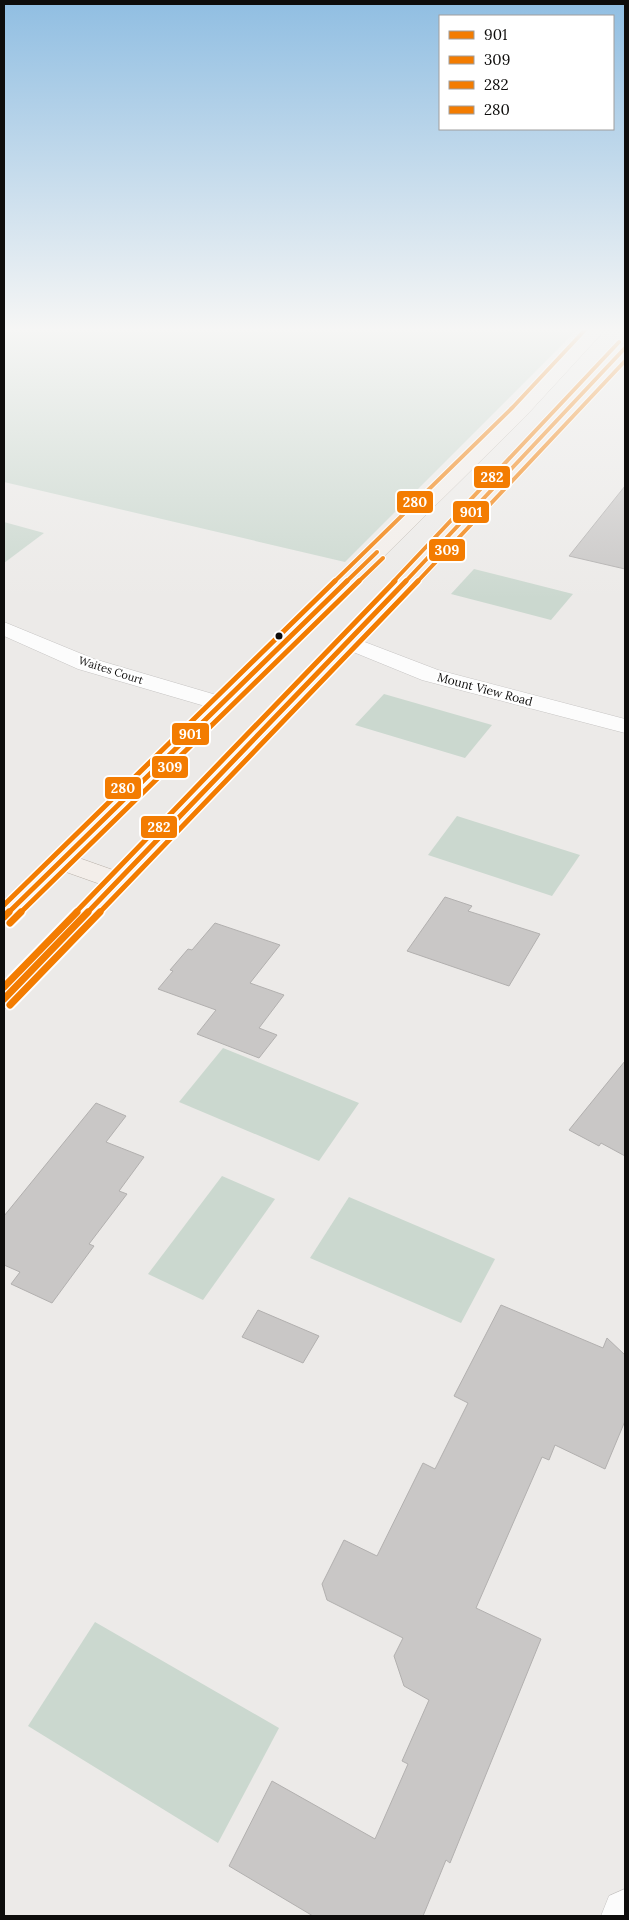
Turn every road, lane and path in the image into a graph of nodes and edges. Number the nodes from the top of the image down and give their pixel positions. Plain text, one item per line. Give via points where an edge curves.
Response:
1 (512, 420) edge
2 (558, 420) edge
3 (4, 628) edge
4 (349, 642) junction
5 (222, 704) junction
6 (625, 726) edge
7 (61, 861) junction
8 (118, 881) junction
9 (4, 917) edge
10 (4, 999) edge
11 (625, 1912) edge
12 (624, 1916) edge

1 - 5 main road
2 - 4 main road
3 - 5 street, Waites Court via 86,664
4 - 6 street, Mount View Road via 430,675
4 - 8 main road
5 - 7 main road
7 - 8 main road
7 - 9 main road
8 - 10 main road
11 - 12 street

